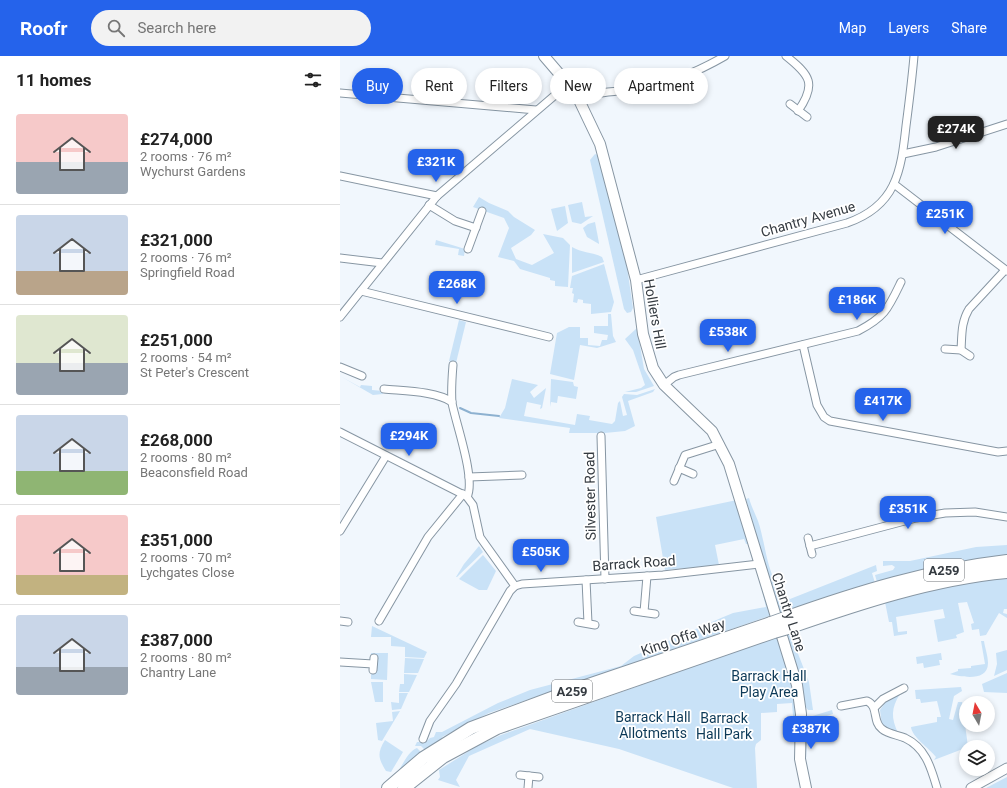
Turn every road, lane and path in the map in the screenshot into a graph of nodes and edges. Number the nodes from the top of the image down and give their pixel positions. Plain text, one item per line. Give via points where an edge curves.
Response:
1 (724, 56) edge
2 (786, 56) edge
3 (914, 56) edge
4 (548, 57) edge
5 (556, 68) edge
6 (340, 93) edge
7 (606, 93) edge
8 (550, 99) edge
9 (581, 104) edge
10 (790, 104) dead end
11 (536, 110) junction
12 (798, 111) junction
13 (806, 117) dead end
14 (1007, 124) edge
15 (903, 154) junction
16 (340, 176) edge
17 (894, 184) junction
18 (437, 196) junction
19 (429, 205) junction
20 (482, 211) dead end
21 (476, 228) junction
22 (468, 249) dead end
23 (340, 258) edge
24 (382, 264) junction
25 (1006, 271) edge
26 (636, 280) junction
27 (901, 282) dead end
28 (361, 291) junction
29 (340, 318) edge
30 (548, 337) dead end
31 (803, 345) junction
32 (945, 349) dead end
33 (961, 350) junction
34 (970, 356) dead end
35 (453, 365) dead end
36 (340, 367) edge
37 (362, 376) dead end
38 (664, 385) junction
39 (384, 389) dead end
40 (452, 402) junction
41 (340, 432) edge
42 (601, 436) dead end
43 (720, 444) junction
44 (1007, 451) edge
45 (386, 456) junction
46 (679, 468) junction
47 (693, 474) dead end
48 (522, 475) dead end
49 (469, 477) junction
50 (674, 481) dead end
51 (465, 496) junction
52 (1007, 516) edge
53 (340, 531) edge
54 (808, 538) dead end
55 (810, 546) junction
56 (812, 554) dead end
57 (1007, 561) edge
58 (759, 564) junction
59 (1007, 572) edge
60 (647, 576) junction
61 (605, 578) junction
62 (586, 580) junction
63 (515, 586) junction
64 (634, 610) dead end
65 (644, 612) junction
66 (654, 614) dead end
67 (379, 621) dead end
68 (578, 622) dead end
69 (787, 623) junction
70 (772, 628) junction
71 (340, 662) edge
72 (373, 664) dead end
73 (904, 688) dead end
74 (841, 706) dead end
75 (875, 707) junction
76 (434, 734) dead end
77 (1007, 768) edge
78 (520, 774) dead end
79 (530, 776) junction
80 (539, 777) dead end
81 (388, 788) edge
82 (404, 788) edge
83 (528, 788) edge
84 (806, 788) edge
85 (938, 788) edge
86 (971, 788) edge

1 - 7 street via 706,67 663,84
2 - 12 street via 805,74 809,83 809,92
3 - 15 street, Chantry Avenue
4 - 5 main road, Holliers Hill
6 - 11 street
8 - 11 street
9 - 26 main road, Holliers Hill via 600,144
10 - 12 street
11 - 18 street
12 - 13 street
14 - 15 street via 936,147
15 - 17 street, Chantry Avenue via 900,171
16 - 18 street
17 - 25 street
17 - 26 street, Chantry Avenue via 880,205 861,218
18 - 19 street
19 - 21 street via 455,221
19 - 24 street
20 - 21 street
21 - 22 street
23 - 24 street
24 - 28 street
25 - 33 street via 966,312
26 - 38 main road, Holliers Hill via 647,353
27 - 31 street via 901,290 885,313 875,322 858,331
28 - 29 street
28 - 30 street
31 - 38 street via 679,375
31 - 44 street via 820,412 830,421 998,452
32 - 33 street
33 - 34 street
35 - 40 street
36 - 37 street
38 - 43 main road, Holliers Hill via 709,427
39 - 40 street via 432,395
40 - 49 street
41 - 45 street
42 - 61 street, Silvester Road
43 - 46 street via 688,453
43 - 58 main road, Holliers Hill via 741,501
45 - 51 street
45 - 53 street
46 - 47 street
46 - 50 street
48 - 49 street
49 - 51 street via 470,492
51 - 63 street via 473,505 480,537
51 - 67 street via 428,537
52 - 55 street via 975,512 945,513 916,518
54 - 55 street
55 - 56 street
57 - 69 highway, King Offa Way / A259 via 979,564 913,578 866,591
58 - 60 street, Barrack Road
58 - 84 main road, Chantry Lane via 798,685 801,714 800,759
59 - 69 highway, King Offa Way / A259 via 916,588
60 - 61 street, Barrack Road
60 - 65 street
61 - 62 street, Barrack Road
62 - 63 street, Barrack Road
62 - 68 street via 592,624
63 - 76 street via 456,684 430,720 425,736
64 - 65 street
65 - 66 street
69 - 70 highway, King Offa Way / A259, bridge
70 - 81 highway, King Offa Way / A259 via 555,697 471,728 423,758
70 - 82 highway, King Offa Way / A259 via 497,728 443,757
71 - 72 street
73 - 75 street via 883,699
74 - 75 street via 867,701
75 - 85 street via 882,730 912,742 929,760
77 - 86 street
78 - 79 street
79 - 80 street
79 - 83 street

